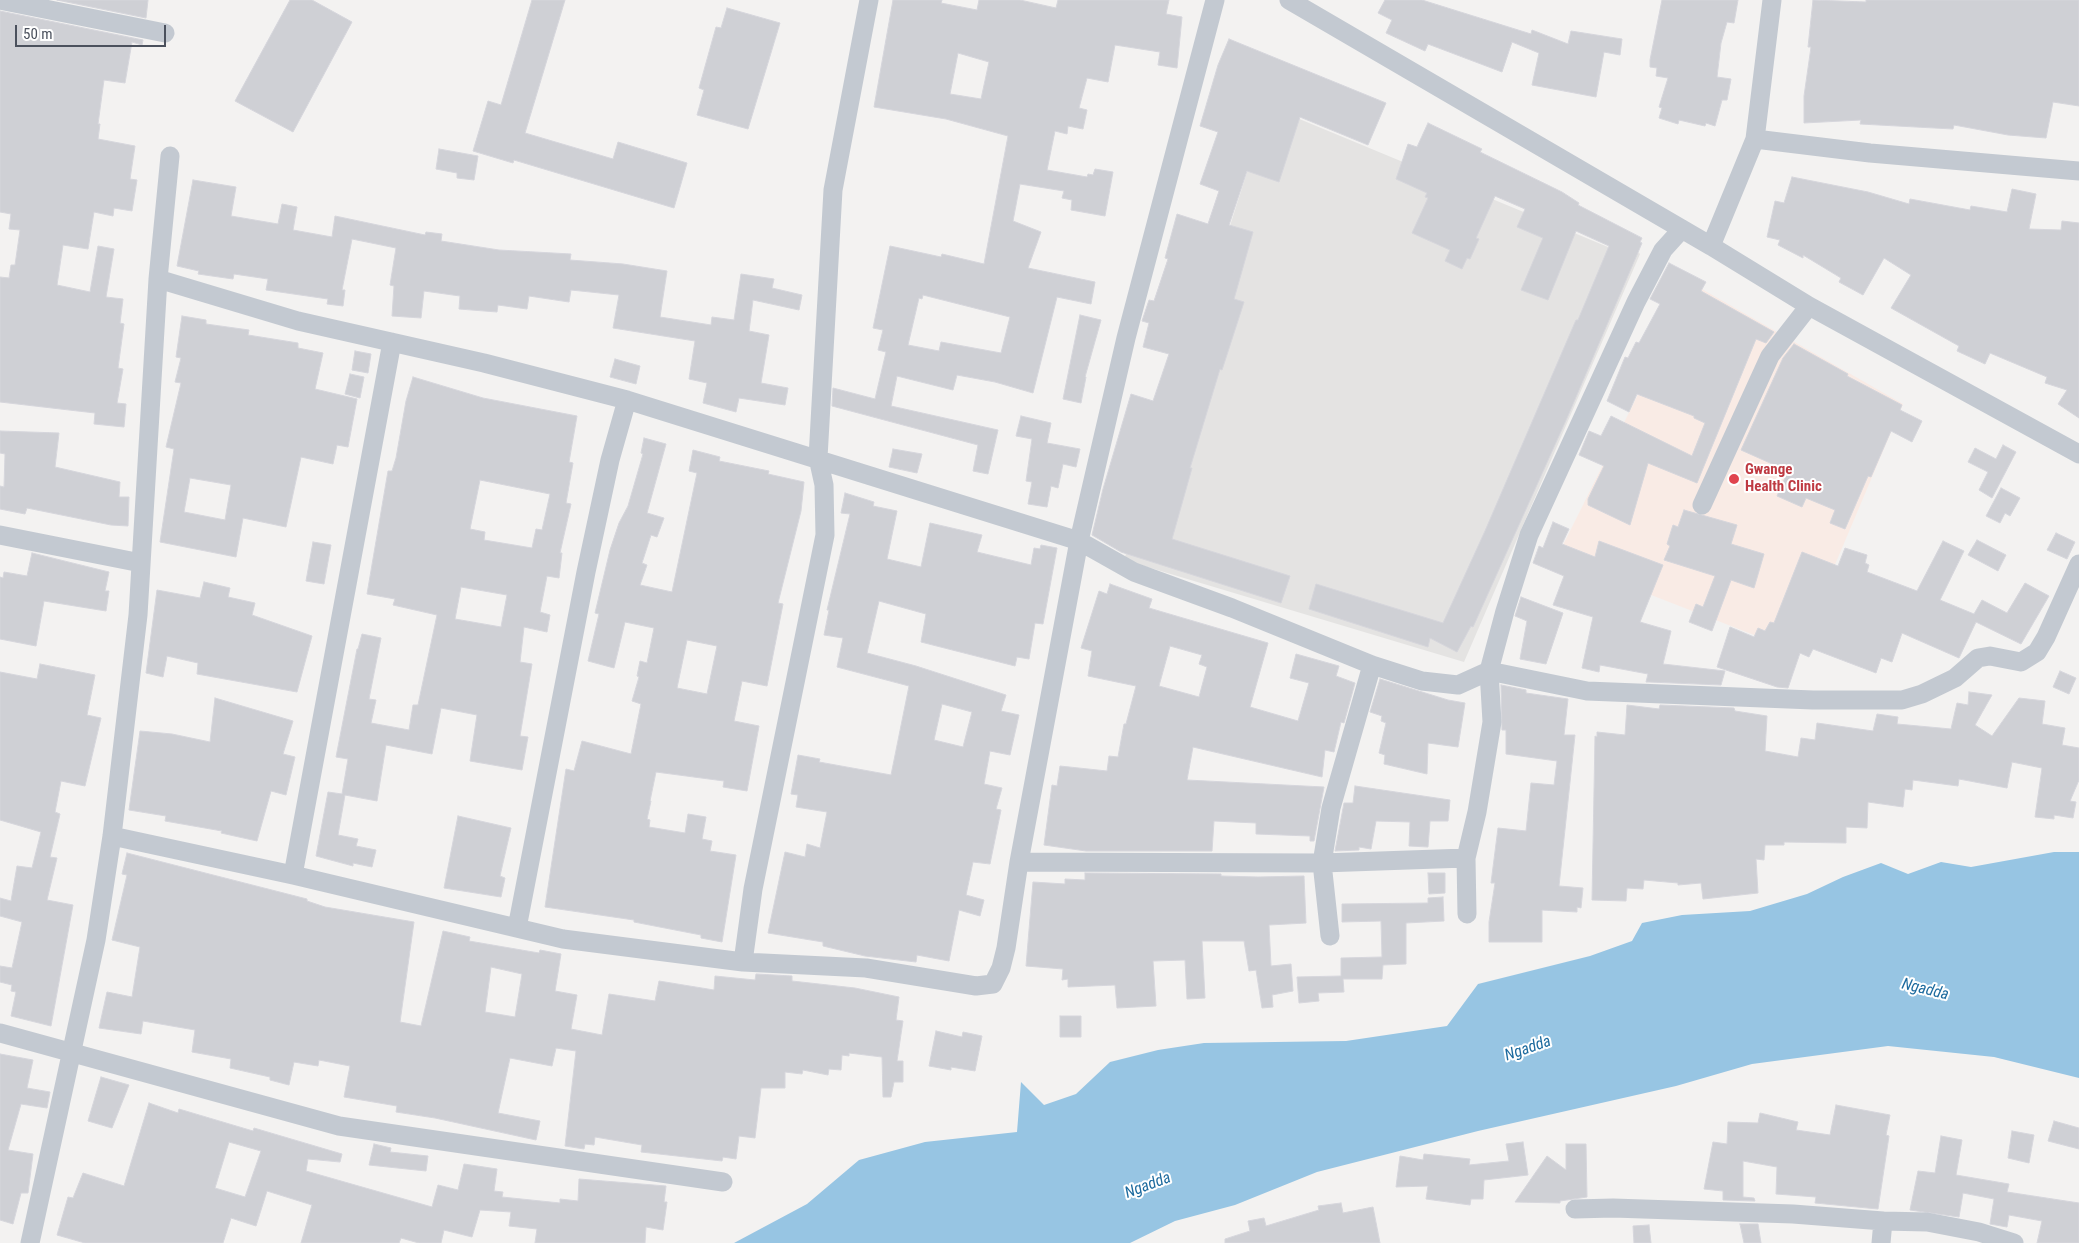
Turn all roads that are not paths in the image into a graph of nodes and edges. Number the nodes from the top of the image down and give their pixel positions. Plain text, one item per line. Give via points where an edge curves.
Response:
1 (0, 0) edge
2 (869, 0) edge
3 (1215, 0) edge
4 (1289, 0) edge
5 (1772, 0) edge
6 (165, 33) dead end
7 (1755, 139) junction
8 (170, 156) dead end
9 (2079, 171) edge
10 (1682, 229) junction
11 (1711, 246) junction
12 (158, 279) junction
13 (1809, 306) junction
14 (392, 342) junction
15 (627, 400) junction
16 (2079, 454) edge
17 (818, 458) junction
18 (1702, 505) dead end
19 (0, 535) edge
20 (1079, 540) junction
21 (141, 563) junction
22 (2079, 564) edge
23 (1372, 665) junction
24 (1489, 671) junction
25 (112, 836) junction
26 (1466, 858) junction
27 (1019, 862) junction
28 (1322, 863) junction
29 (293, 875) junction
30 (1467, 914) dead end
31 (517, 928) junction
32 (1330, 936) dead end
33 (743, 962) junction
34 (0, 1033) edge
35 (72, 1052) junction
36 (723, 1182) dead end
37 (1575, 1209) dead end
38 (1883, 1221) junction
39 (30, 1243) edge
40 (1881, 1243) edge
41 (2014, 1243) edge

1 - 6 street
2 - 17 street via 833,190
3 - 20 street via 1126,338
4 - 10 street
5 - 7 street
7 - 9 street via 1870,153
7 - 11 street
8 - 12 street
10 - 11 street
10 - 24 street via 1663,250 1636,302 1529,535 1504,611
11 - 13 street
12 - 14 street via 298,321
12 - 21 street
13 - 16 street
13 - 18 street via 1770,356
14 - 15 street
14 - 29 street
15 - 17 street
15 - 31 street via 610,460 586,572
17 - 20 street
17 - 33 street via 824,486 825,534 753,889
19 - 21 street
20 - 23 street via 1134,572
20 - 27 street
21 - 25 street via 138,615
22 - 24 street via 2037,652 2021,662 1990,656 1978,658 1956,678 1902,700 1813,700 1587,691
23 - 24 street via 1422,681 1458,685
23 - 28 street via 1332,808
24 - 26 street via 1492,722
25 - 29 street
25 - 35 street via 96,940
26 - 28 street
26 - 30 street
27 - 28 street
27 - 33 street via 1006,948 993,984 976,986 866,968
28 - 32 street
29 - 31 street
31 - 33 street via 563,939
34 - 35 street
35 - 36 street via 339,1126
35 - 39 street
37 - 38 street via 1793,1214
38 - 40 street
38 - 41 street via 1927,1222

